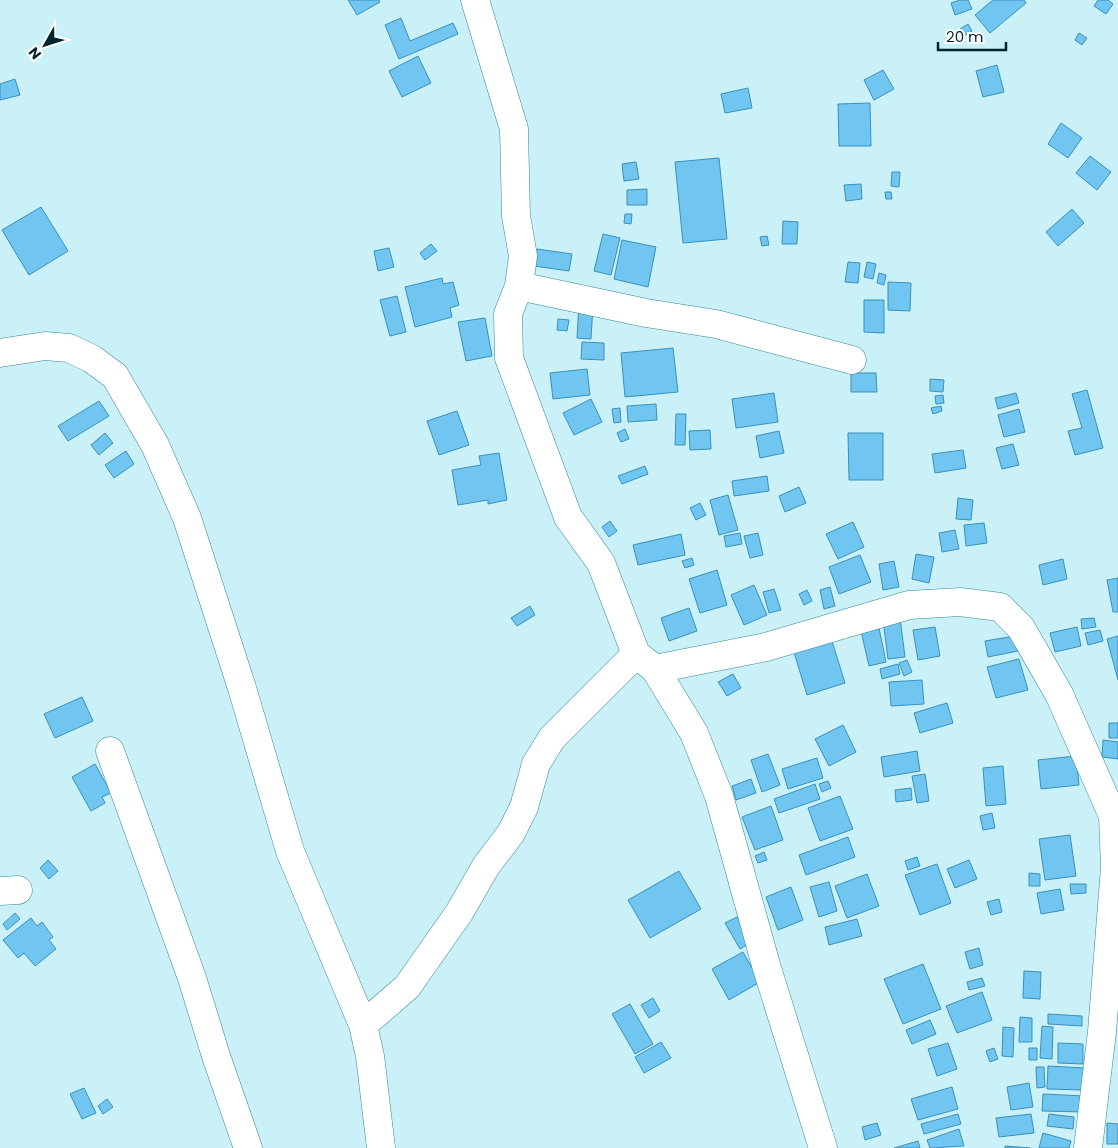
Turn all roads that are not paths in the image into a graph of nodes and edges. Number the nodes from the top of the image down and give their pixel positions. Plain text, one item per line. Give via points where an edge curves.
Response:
1 (475, 0) edge
2 (519, 286) junction
3 (0, 353) edge
4 (852, 360) dead end
5 (645, 662) junction
6 (110, 751) dead end
7 (363, 1024) junction
8 (248, 1148) edge
9 (379, 1148) edge
10 (823, 1148) edge
11 (1088, 1148) edge

1 - 2 street via 514,129 516,216 523,256
2 - 4 street via 716,324
2 - 5 street via 508,314 509,358 568,517 601,563
3 - 7 street via 46,346 69,348 92,358 115,376 155,445 187,518 290,851
5 - 7 street via 552,738 536,764 516,824 486,866 459,913 407,987
5 - 10 street via 694,733 719,796 766,965
5 - 11 street via 766,646 909,605 960,602 1000,607 1021,628 1058,694 1113,816 1115,867 1102,1032
6 - 8 street via 192,978
7 - 9 street via 370,1056

